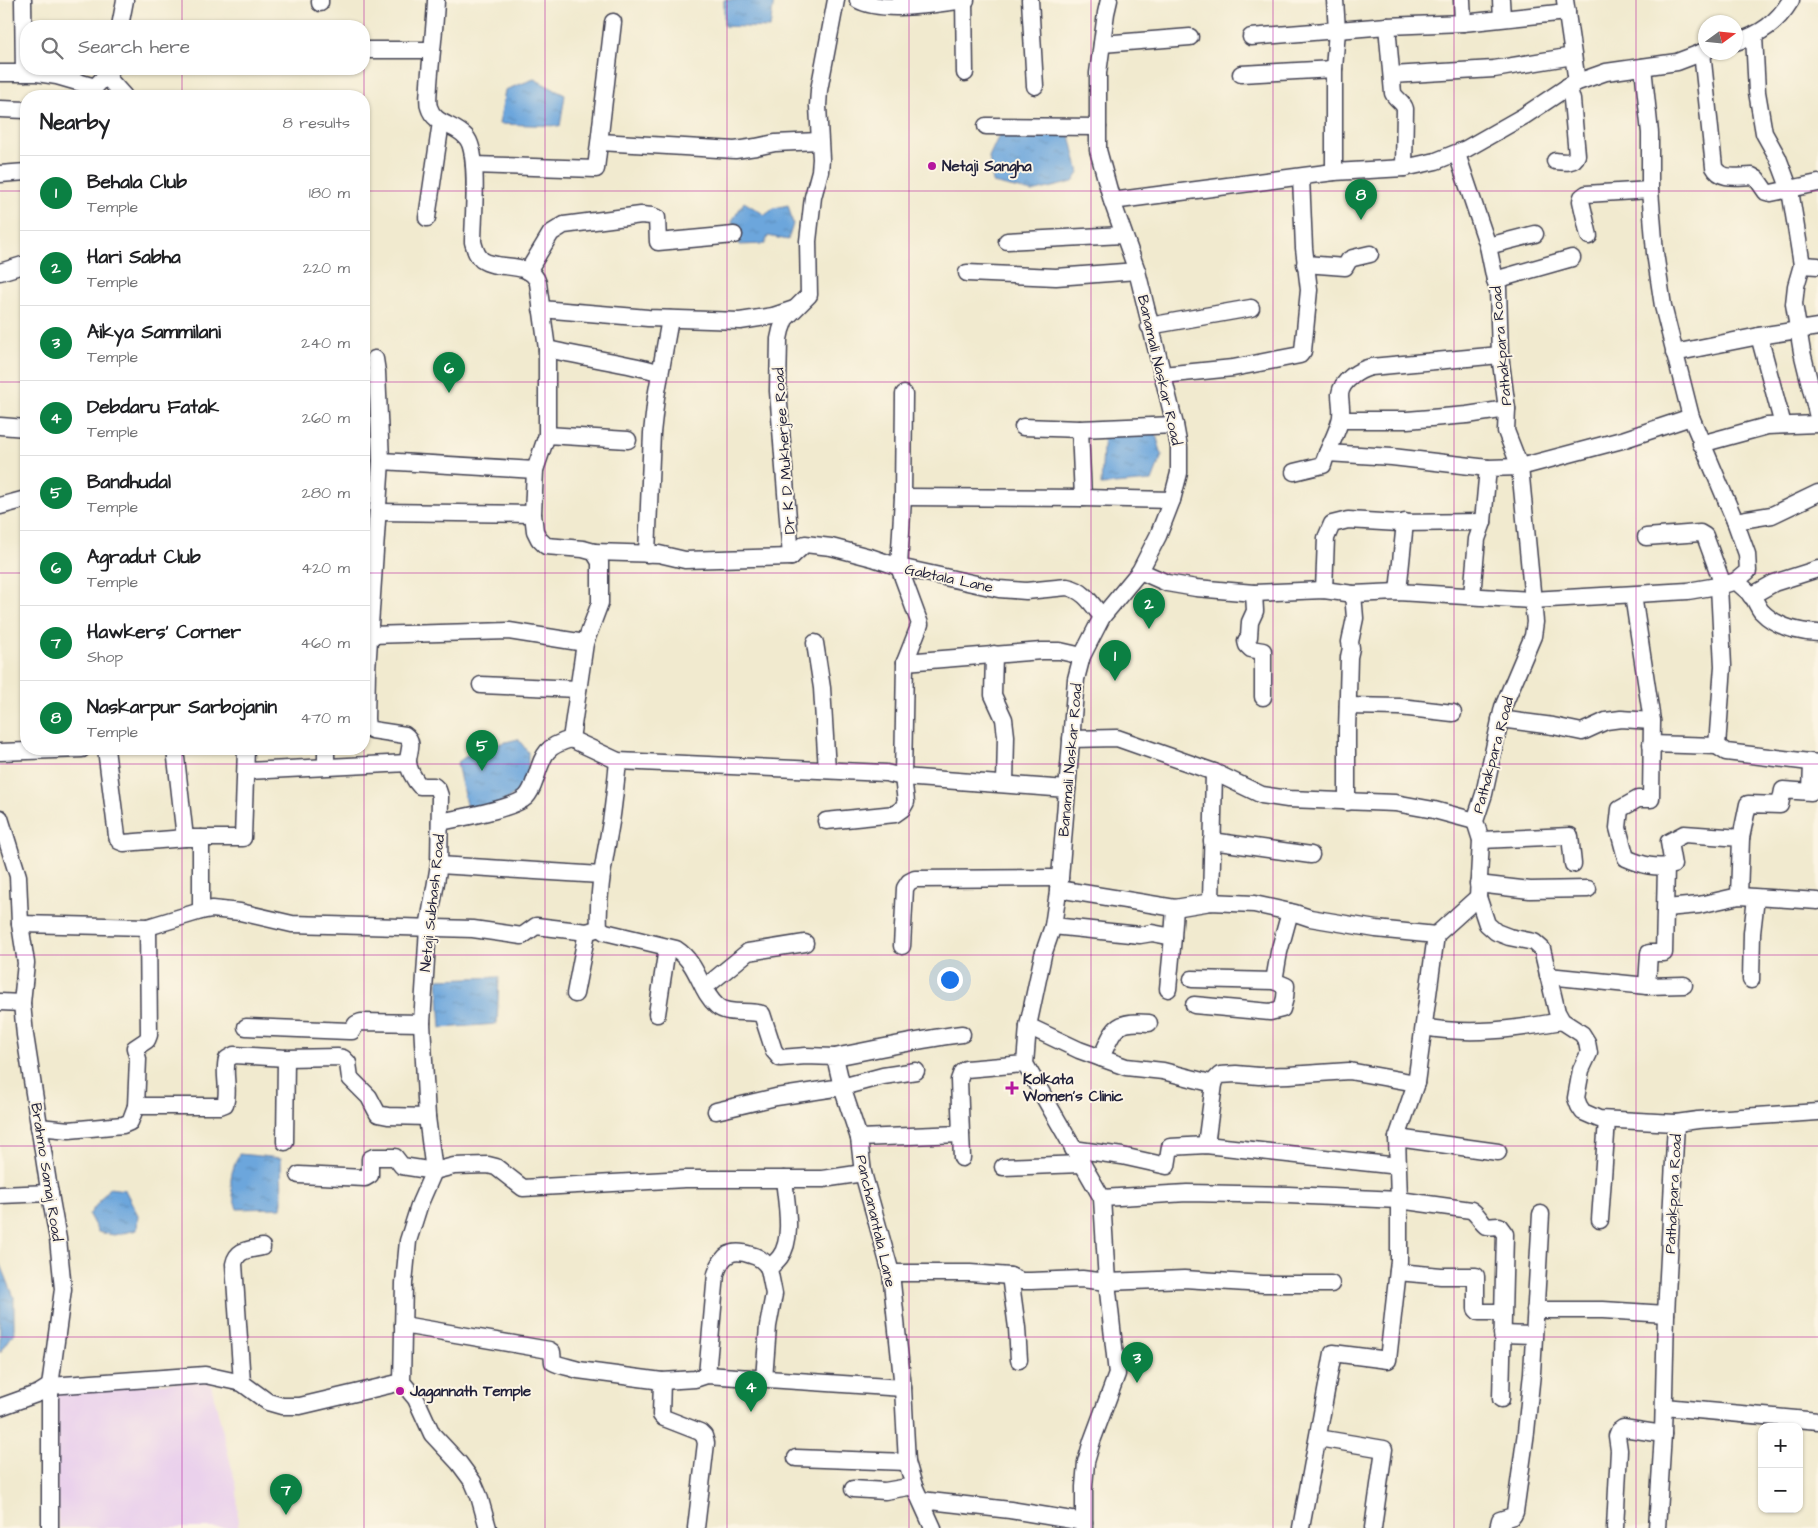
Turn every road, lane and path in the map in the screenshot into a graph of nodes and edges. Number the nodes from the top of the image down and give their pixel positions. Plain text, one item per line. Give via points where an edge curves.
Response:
1 (23, 0) edge
2 (125, 0) edge
3 (436, 0) edge
4 (836, 0) edge
5 (858, 0) edge
6 (965, 0) edge
7 (1030, 0) edge
8 (1108, 0) edge
9 (1336, 0) edge
10 (1462, 0) edge
11 (1500, 0) edge
12 (1791, 0) edge
13 (1566, 6) edge
14 (1502, 18) junction
15 (23, 20) edge
16 (121, 20) edge
17 (613, 22) dead end
18 (1463, 23) junction
19 (1387, 26) junction
20 (1336, 30) junction
21 (1754, 36) junction
22 (1190, 37) dead end
23 (1251, 37) dead end
24 (1743, 40) edge
25 (1102, 44) junction
26 (370, 50) edge
27 (431, 50) junction
28 (1698, 54) edge
29 (1573, 56) junction
30 (1705, 60) edge
31 (1644, 67) junction
32 (1334, 69) junction
33 (0, 73) edge
34 (20, 73) edge
35 (965, 74) dead end
36 (1241, 74) dead end
37 (50, 75) edge
38 (1392, 75) junction
39 (101, 82) edge
40 (1572, 84) junction
41 (1035, 86) dead end
42 (114, 90) edge
43 (0, 109) edge
44 (20, 110) edge
45 (441, 122) junction
46 (986, 126) dead end
47 (1098, 127) junction
48 (819, 141) junction
49 (600, 142) junction
50 (1457, 154) junction
51 (1555, 162) dead end
52 (474, 165) junction
53 (1404, 168) junction
54 (20, 172) edge
55 (1334, 172) junction
56 (0, 174) edge
57 (1301, 177) junction
58 (1818, 183) edge
59 (1650, 190) junction
60 (1790, 190) junction
61 (1112, 201) junction
62 (427, 218) dead end
63 (1536, 234) dead end
64 (734, 235) dead end
65 (1123, 235) junction
66 (1589, 236) dead end
67 (1007, 241) dead end
68 (1488, 246) junction
69 (1370, 254) dead end
70 (1572, 258) dead end
71 (1306, 264) junction
72 (20, 266) edge
73 (1810, 266) edge
74 (528, 271) junction
75 (0, 272) edge
76 (1137, 272) junction
77 (967, 273) dead end
78 (1495, 280) junction
79 (1251, 308) dead end
80 (542, 309) junction
81 (794, 309) junction
82 (670, 319) junction
83 (1149, 326) junction
84 (1818, 327) edge
85 (1798, 330) junction
86 (1759, 336) junction
87 (547, 349) junction
88 (1810, 351) edge
89 (1674, 353) junction
90 (1500, 355) junction
91 (375, 359) dead end
92 (654, 371) dead end
93 (1162, 375) junction
94 (904, 394) dead end
95 (1506, 409) junction
96 (1690, 416) junction
97 (1818, 417) edge
98 (1341, 420) junction
99 (1818, 424) edge
100 (1175, 425) junction
101 (1783, 425) junction
102 (0, 426) edge
103 (1023, 427) dead end
104 (20, 428) edge
105 (1080, 429) junction
106 (547, 435) junction
107 (628, 440) dead end
108 (1701, 444) junction
109 (1327, 453) junction
110 (381, 461) junction
111 (1520, 467) junction
112 (1488, 468) junction
113 (535, 470) junction
114 (1294, 472) dead end
115 (1818, 493) edge
116 (903, 497) junction
117 (1083, 498) junction
118 (1172, 500) junction
119 (20, 501) edge
120 (0, 506) edge
121 (379, 512) junction
122 (533, 514) junction
123 (1735, 521) junction
124 (1405, 522) junction
125 (1483, 522) junction
126 (1646, 537) dead end
127 (594, 552) junction
128 (647, 554) junction
129 (791, 557) junction
130 (899, 567) junction
131 (1818, 569) edge
132 (1140, 571) junction
133 (1726, 584) junction
134 (1324, 590) junction
135 (1398, 592) junction
136 (1254, 593) junction
137 (1353, 594) junction
138 (1633, 595) junction
139 (1472, 596) junction
140 (1752, 596) junction
141 (1532, 600) junction
142 (1102, 617) junction
143 (1818, 633) edge
144 (370, 636) joint
145 (585, 643) junction
146 (815, 643) dead end
147 (994, 654) junction
148 (1082, 656) junction
149 (905, 662) junction
150 (481, 685) dead end
151 (578, 689) junction
152 (1263, 697) dead end
153 (1348, 706) junction
154 (1452, 713) dead end
155 (1500, 720) junction
156 (1652, 720) junction
157 (370, 729) edge
158 (571, 739) junction
159 (1071, 739) junction
160 (1651, 744) junction
161 (1717, 746) junction
162 (20, 750) edge
163 (0, 752) edge
164 (107, 755) edge
165 (176, 755) edge
166 (246, 755) edge
167 (326, 755) edge
168 (618, 761) junction
169 (408, 763) junction
170 (1815, 763) edge
171 (326, 766) junction
172 (827, 770) junction
173 (246, 771) junction
174 (1214, 772) junction
175 (903, 777) junction
176 (1005, 784) junction
177 (1067, 790) junction
178 (1347, 802) junction
179 (0, 818) edge
180 (826, 821) dead end
181 (1475, 821) junction
182 (440, 822) junction
183 (193, 838) junction
184 (1741, 838) junction
185 (1481, 840) junction
186 (1212, 841) junction
187 (1311, 855) dead end
188 (439, 864) junction
189 (1573, 864) dead end
190 (1666, 867) junction
191 (601, 874) junction
192 (1059, 883) junction
193 (1588, 889) dead end
194 (1478, 891) junction
195 (1739, 896) junction
196 (1756, 898) junction
197 (1818, 901) edge
198 (1211, 902) junction
199 (1175, 908) junction
200 (1666, 908) junction
201 (202, 911) junction
202 (1290, 912) junction
203 (20, 924) junction
204 (1053, 926) junction
205 (148, 928) junction
206 (428, 928) junction
207 (593, 930) junction
208 (1436, 935) junction
209 (1173, 937) junction
210 (804, 944) dead end
211 (902, 946) dead end
212 (667, 948) junction
213 (1548, 976) junction
214 (1192, 979) dead end
215 (1751, 980) dead end
216 (1274, 981) junction
217 (1684, 985) dead end
218 (1647, 986) junction
219 (704, 988) junction
220 (1168, 990) dead end
221 (575, 994) dead end
222 (0, 1002) edge
223 (22, 1002) junction
224 (1194, 1005) dead end
225 (657, 1014) dead end
226 (1562, 1021) junction
227 (422, 1023) junction
228 (1149, 1023) dead end
229 (1028, 1026) junction
230 (246, 1027) dead end
231 (1424, 1027) junction
232 (962, 1034) dead end
233 (835, 1057) junction
234 (286, 1058) junction
235 (1101, 1058) junction
236 (1025, 1064) junction
237 (916, 1071) dead end
238 (1416, 1083) junction
239 (1214, 1084) junction
240 (842, 1087) junction
241 (136, 1106) junction
242 (716, 1111) dead end
243 (1818, 1112) edge
244 (427, 1117) junction
245 (1607, 1120) junction
246 (1676, 1123) junction
247 (39, 1127) junction
248 (961, 1134) junction
249 (859, 1138) junction
250 (1397, 1138) junction
251 (285, 1142) dead end
252 (1206, 1145) junction
253 (1073, 1149) junction
254 (1498, 1152) dead end
255 (962, 1158) dead end
256 (1081, 1164) junction
257 (1398, 1166) junction
258 (1002, 1167) dead end
259 (434, 1171) junction
260 (862, 1173) junction
261 (299, 1175) dead end
262 (784, 1179) junction
263 (50, 1193) junction
264 (0, 1195) edge
265 (1102, 1198) junction
266 (1399, 1200) junction
267 (1541, 1214) dead end
268 (1600, 1220) dead end
269 (262, 1247) dead end
270 (769, 1269) junction
271 (1398, 1272) junction
272 (890, 1273) junction
273 (1010, 1276) junction
274 (1476, 1276) junction
275 (1504, 1276) junction
276 (1107, 1282) junction
277 (1331, 1284) dead end
278 (1536, 1310) junction
279 (1502, 1312) junction
280 (1666, 1314) junction
281 (404, 1325) junction
282 (1502, 1334) junction
283 (1534, 1335) junction
284 (1019, 1360) dead end
285 (707, 1375) junction
286 (764, 1379) junction
287 (662, 1381) junction
288 (402, 1382) junction
289 (242, 1383) junction
290 (50, 1386) junction
291 (903, 1388) junction
292 (1501, 1399) dead end
293 (0, 1407) edge
294 (1664, 1407) junction
295 (1818, 1421) edge
296 (1663, 1434) junction
297 (1318, 1438) junction
298 (796, 1458) dead end
299 (907, 1462) junction
300 (853, 1489) dead end
301 (918, 1493) junction
302 (1084, 1525) edge
303 (50, 1528) edge
304 (488, 1528) edge
305 (696, 1528) edge
306 (933, 1528) edge
307 (1301, 1528) edge
308 (1373, 1528) edge
309 (1498, 1528) edge
310 (1615, 1528) edge
311 (1657, 1528) edge

1 - 15 street
2 - 16 street
3 - 27 street
4 - 48 street, Dr K D Mukherjee Road via 819,90
5 - 6 street via 867,5 914,7
6 - 35 street
7 - 41 street
8 - 25 street, Banamali Naskar Road
9 - 20 street
10 - 18 street
11 - 14 street
12 - 21 street via 1771,25
13 - 14 street
13 - 29 street
14 - 18 street
17 - 49 street
18 - 19 street
19 - 20 street
19 - 38 street
20 - 23 street
20 - 32 street
21 - 24 street
21 - 60 street via 1757,92 1764,133
22 - 25 street
25 - 47 street, Banamali Naskar Road via 1097,90
26 - 27 street
27 - 45 street via 428,105 433,116
28 - 31 street via 1678,62
29 - 38 street via 1494,69
29 - 40 street
30 - 60 street via 1717,173 1722,176 1752,176 1766,192
31 - 40 street via 1606,72
31 - 59 street via 1650,134
32 - 36 street
32 - 55 street
33 - 34 street
37 - 39 street
38 - 53 street via 1395,98 1406,109
39 - 42 street
40 - 50 street
40 - 51 street via 1577,156 1572,162
43 - 44 street
45 - 52 street via 468,138
45 - 62 street
46 - 47 street
47 - 61 street, Banamali Naskar Road via 1098,150
48 - 49 street via 775,143 735,150
48 - 81 street, Dr K D Mukherjee Road via 820,171 813,197 808,241 809,295
49 - 52 street via 596,169
50 - 53 street
50 - 68 street, Pathakpara Road
52 - 74 street via 473,242 476,252 488,263
53 - 55 street
54 - 56 street
55 - 57 street
57 - 61 street
57 - 71 street
58 - 60 street
59 - 66 street via 1586,194 1582,197
59 - 89 street via 1655,253
60 - 73 street
61 - 65 street, Banamali Naskar Road
63 - 68 street
64 - 74 street via 658,242 657,218 652,216 564,225 552,233
65 - 67 street
65 - 76 street, Banamali Naskar Road
68 - 78 street, Pathakpara Road
69 - 71 street via 1349,260 1345,267
70 - 78 street
71 - 93 street via 1309,290 1300,355 1233,368
72 - 75 street
73 - 85 street via 1796,286 1794,304
74 - 80 street via 536,277
76 - 77 street via 1056,277
76 - 83 street, Banamali Naskar Road
78 - 90 street, Pathakpara Road
79 - 83 street
80 - 82 street
80 - 87 street
81 - 82 street via 740,321
81 - 129 street, Dr K D Mukherjee Road via 781,330 778,373
82 - 128 street via 652,433
83 - 93 street, Banamali Naskar Road
84 - 85 street
85 - 86 street
85 - 88 street
86 - 89 street
86 - 101 street
87 - 92 street
87 - 106 street
88 - 97 street
89 - 96 street
90 - 95 street, Pathakpara Road
90 - 98 street via 1364,369 1342,387
91 - 110 street
93 - 100 street, Banamali Naskar Road
94 - 116 street
95 - 98 street via 1407,420
95 - 111 street, Pathakpara Road via 1506,431
96 - 108 street
96 - 111 street via 1622,440
98 - 109 street
99 - 101 street
100 - 105 street
100 - 118 street, Banamali Naskar Road via 1179,473
101 - 108 street via 1767,426
102 - 104 street
103 - 105 street
105 - 117 street
106 - 107 street
106 - 113 street
108 - 123 street
109 - 112 street
109 - 114 street via 1323,465
110 - 113 street
110 - 121 street
111 - 112 street
111 - 141 street, Pathakpara Road
112 - 125 street
113 - 122 street
115 - 123 street via 1772,515
116 - 117 street
116 - 130 street
117 - 118 street
118 - 132 street, Banamali Naskar Road
119 - 120 street
121 - 122 street
121 - 144 street
122 - 127 street via 535,531 546,546
123 - 133 street via 1747,554 1748,571
124 - 125 street
124 - 134 street via 1348,520 1332,524 1326,538
124 - 135 street
125 - 139 street via 1477,539
126 - 133 street via 1700,533 1705,536
127 - 128 street
127 - 145 street via 600,562 600,604
128 - 129 street via 685,560
129 - 130 street, Gabtala Lane via 805,544 831,547
130 - 142 street, Gabtala Lane via 999,589 1074,588 1084,594
130 - 149 street via 920,624
131 - 140 street via 1774,583
132 - 136 street via 1166,583
132 - 142 street, Banamali Naskar Road
133 - 138 street
133 - 140 street
133 - 161 street
134 - 136 street
134 - 137 street
135 - 137 street
135 - 139 street
136 - 152 street via 1255,611 1246,642 1251,649 1263,651
137 - 153 street via 1356,618 1350,642
138 - 141 street
138 - 156 street
139 - 141 street
140 - 143 street via 1761,610 1777,623 1790,630
141 - 155 street, Pathakpara Road via 1533,636
142 - 148 street, Banamali Naskar Road
144 - 145 street via 509,631
145 - 151 street
146 - 172 street via 822,688
147 - 148 street via 1060,651
147 - 149 street
147 - 176 street via 994,695 1004,719 1006,736
148 - 159 street, Banamali Naskar Road via 1076,679
149 - 175 street
150 - 151 street
151 - 158 street
153 - 154 street
153 - 178 street
155 - 156 street via 1582,732 1606,721
155 - 181 street, Pathakpara Road
156 - 160 street
157 - 169 street via 409,738
158 - 168 street
158 - 182 street, Netaji Subhash Road via 546,751 532,787 520,801
159 - 174 street via 1117,738
159 - 177 street, Banamali Naskar Road
160 - 161 street
160 - 190 street via 1651,799 1638,800 1620,809 1618,828 1626,858 1648,867
161 - 170 street via 1726,752
162 - 163 street
164 - 183 street via 119,841
165 - 183 street
166 - 173 street
167 - 171 street
168 - 172 street
168 - 191 street
169 - 171 street
169 - 182 street via 420,786 434,786 438,790
170 - 184 street via 1811,792 1783,790 1780,805 1748,804
171 - 173 street
172 - 175 street
173 - 183 street via 243,838
174 - 178 street via 1262,795
174 - 186 street
175 - 176 street
175 - 180 street via 906,802 895,814
176 - 177 street
177 - 192 street, Banamali Naskar Road
178 - 181 street via 1395,803
179 - 203 street, Brahmo Samaj Road via 18,876
181 - 185 street, Pathakpara Road
182 - 188 street, Netaji Subhash Road
183 - 201 street
184 - 190 street via 1684,834 1669,842 1674,865
184 - 195 street
185 - 189 street via 1570,836
185 - 194 street, Pathakpara Road
186 - 187 street
186 - 198 street
188 - 191 street
188 - 206 street, Netaji Subhash Road
190 - 200 street
191 - 207 street via 599,906
192 - 199 street
192 - 204 street, Banamali Naskar Road
192 - 211 street via 915,879 905,888
193 - 194 street
194 - 208 street
194 - 213 street, Pathakpara Road via 1487,924 1509,937 1534,942 1542,949
195 - 196 street
195 - 200 street
196 - 197 street
196 - 215 street
198 - 199 street
198 - 202 street via 1254,904
199 - 209 street
200 - 218 street via 1664,953 1649,953
201 - 205 street
201 - 206 street via 240,912 292,924
202 - 208 street via 1376,929
202 - 216 street
203 - 205 street
203 - 223 street, Brahmo Samaj Road via 26,963
204 - 209 street
204 - 229 street, Banamali Naskar Road via 1043,955
205 - 241 street via 149,1035 135,1048 138,1059
206 - 207 street via 474,929 522,936 536,926
206 - 227 street, Netaji Subhash Road
207 - 212 street
207 - 221 street
208 - 231 street
209 - 220 street
210 - 219 street via 748,952
212 - 219 street via 676,949 687,958
212 - 225 street
213 - 218 street
213 - 226 street, Pathakpara Road
214 - 216 street
216 - 224 street via 1286,986 1282,1009 1270,1012
217 - 218 street
219 - 233 street via 717,1006 762,1014 774,1051 780,1058
222 - 223 street
223 - 247 street, Brahmo Samaj Road
226 - 231 street via 1482,1032 1448,1032
226 - 245 street, Pathakpara Road via 1582,1034 1587,1042 1589,1053 1581,1070 1576,1098 1579,1106 1592,1117
227 - 230 street via 361,1022 349,1031
227 - 244 street, Netaji Subhash Road
228 - 235 street via 1130,1021 1118,1028 1112,1033
229 - 235 street
229 - 236 street, Banamali Naskar Road
231 - 238 street
232 - 233 street
233 - 240 street
234 - 241 street via 234,1055 227,1059 227,1098 220,1106
234 - 244 street via 344,1058 350,1078 369,1097 378,1114
234 - 251 street
235 - 239 street via 1126,1067 1163,1071
236 - 248 street via 966,1068 962,1072
236 - 253 street
237 - 240 street
238 - 239 street via 1341,1071 1220,1075
238 - 250 street
239 - 252 street
240 - 242 street via 776,1097
240 - 249 street
241 - 247 street via 130,1122 123,1125 69,1130
243 - 246 street
244 - 259 street, Netaji Subhash Road
245 - 246 street, Pathakpara Road
245 - 268 street
246 - 280 street, Pathakpara Road
247 - 263 street, Brahmo Samaj Road
248 - 249 street, Panchanantala Lane
248 - 255 street
249 - 260 street, Panchanantala Lane
250 - 254 street
250 - 257 street
252 - 253 street via 1170,1147 1167,1166
252 - 257 street
253 - 256 street
256 - 258 street
256 - 265 street
257 - 266 street
259 - 261 street via 402,1166 395,1158 374,1157 370,1159 370,1175 365,1178
259 - 262 street via 454,1166 496,1167 523,1188 685,1179
259 - 281 street via 408,1241
260 - 262 street via 823,1179
260 - 272 street, Panchanantala Lane
262 - 270 street via 787,1238 781,1256
263 - 264 street
263 - 290 street, Brahmo Samaj Road via 63,1289
265 - 266 street via 1187,1193
265 - 276 street
266 - 271 street
266 - 275 street via 1471,1210 1486,1226 1499,1226 1505,1234
267 - 278 street
269 - 289 street via 240,1252 234,1264
270 - 285 street via 759,1257 739,1251 725,1256 719,1265
270 - 286 street via 774,1294
271 - 274 street
271 - 297 street via 1388,1360 1333,1353
272 - 273 street
272 - 291 street, Panchanantala Lane
273 - 276 street via 1021,1281 1082,1279
273 - 284 street
274 - 275 street
274 - 279 street via 1476,1309 1479,1312
275 - 279 street
276 - 277 street via 1184,1280
276 - 302 street via 1117,1374 1086,1462
278 - 280 street
278 - 283 street
279 - 282 street
280 - 294 street, Pathakpara Road
281 - 287 street via 549,1350 554,1364 578,1370
281 - 288 street
282 - 283 street
282 - 292 street
283 - 309 street via 1515,1512 1513,1516 1500,1520
285 - 286 street
285 - 287 street
286 - 291 street
287 - 305 street via 661,1415 700,1432 706,1442
288 - 289 street via 300,1406 268,1402
288 - 304 street via 416,1399 432,1434 473,1482
289 - 290 street via 205,1375
290 - 293 street
290 - 303 street, Brahmo Samaj Road
291 - 299 street, Panchanantala Lane
294 - 295 street
294 - 296 street, Pathakpara Road
296 - 310 street via 1623,1428 1619,1431
296 - 311 street, Pathakpara Road
297 - 307 street
297 - 308 street via 1384,1449
298 - 299 street
299 - 301 street, Panchanantala Lane
300 - 301 street
301 - 302 street
301 - 306 street, Panchanantala Lane

